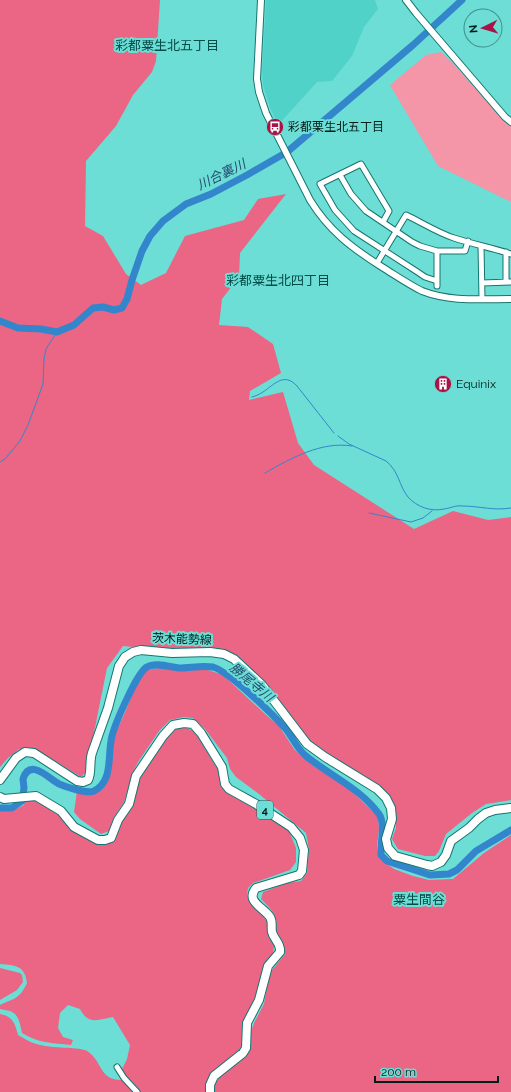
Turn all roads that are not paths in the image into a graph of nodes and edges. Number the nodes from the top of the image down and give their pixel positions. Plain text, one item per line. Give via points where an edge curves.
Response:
1 (261, 0) edge
2 (406, 0) edge
3 (511, 122) edge
4 (340, 174) junction
5 (383, 222) junction
6 (395, 231) junction
7 (468, 241) junction
8 (481, 246) junction
9 (384, 250) junction
10 (437, 251) junction
11 (508, 253) edge
12 (377, 263) junction
13 (509, 282) edge
14 (482, 283) junction
15 (482, 299) junction
16 (511, 299) edge
17 (0, 780) edge
18 (2, 798) edge
19 (511, 808) edge
20 (117, 1067) dead end
21 (137, 1092) edge
22 (210, 1092) edge

1 - 12 street via 257,66 259,92 266,113 314,206 329,226 354,249
2 - 3 street
4 - 5 street via 357,202
4 - 5 street via 361,164 389,211
4 - 9 street via 320,184 328,199 346,223
5 - 6 street
6 - 7 street via 406,215 453,237
6 - 9 street
6 - 10 street via 420,246
7 - 8 street
7 - 10 street via 465,251
8 - 11 street via 489,246
8 - 14 street
9 - 10 street via 437,283
9 - 12 street
11 - 13 street
12 - 15 street via 431,295 455,299
13 - 14 street
14 - 15 street
15 - 16 street
17 - 19 main road, 茨木能勢線 via 16,758 25,752 34,753 77,781 88,780 92,753 119,666 126,657 141,650 172,653 210,652 234,659 262,685 307,744 377,789 386,798 391,808 392,819 386,840 388,848 395,856 432,866 446,855 451,841 486,813
18 - 22 main road, 4 via 36,796 62,812 74,827 98,840 111,838 118,820 129,804 136,776 163,736 173,725 184,722 193,724 201,733 222,767 225,784 229,789 291,827 300,838 304,850 302,871 298,875 256,888 252,892 254,900 270,917 273,935 279,944 280,952 268,966 259,1000 247,1023 246,1048 214,1076
20 - 21 street

